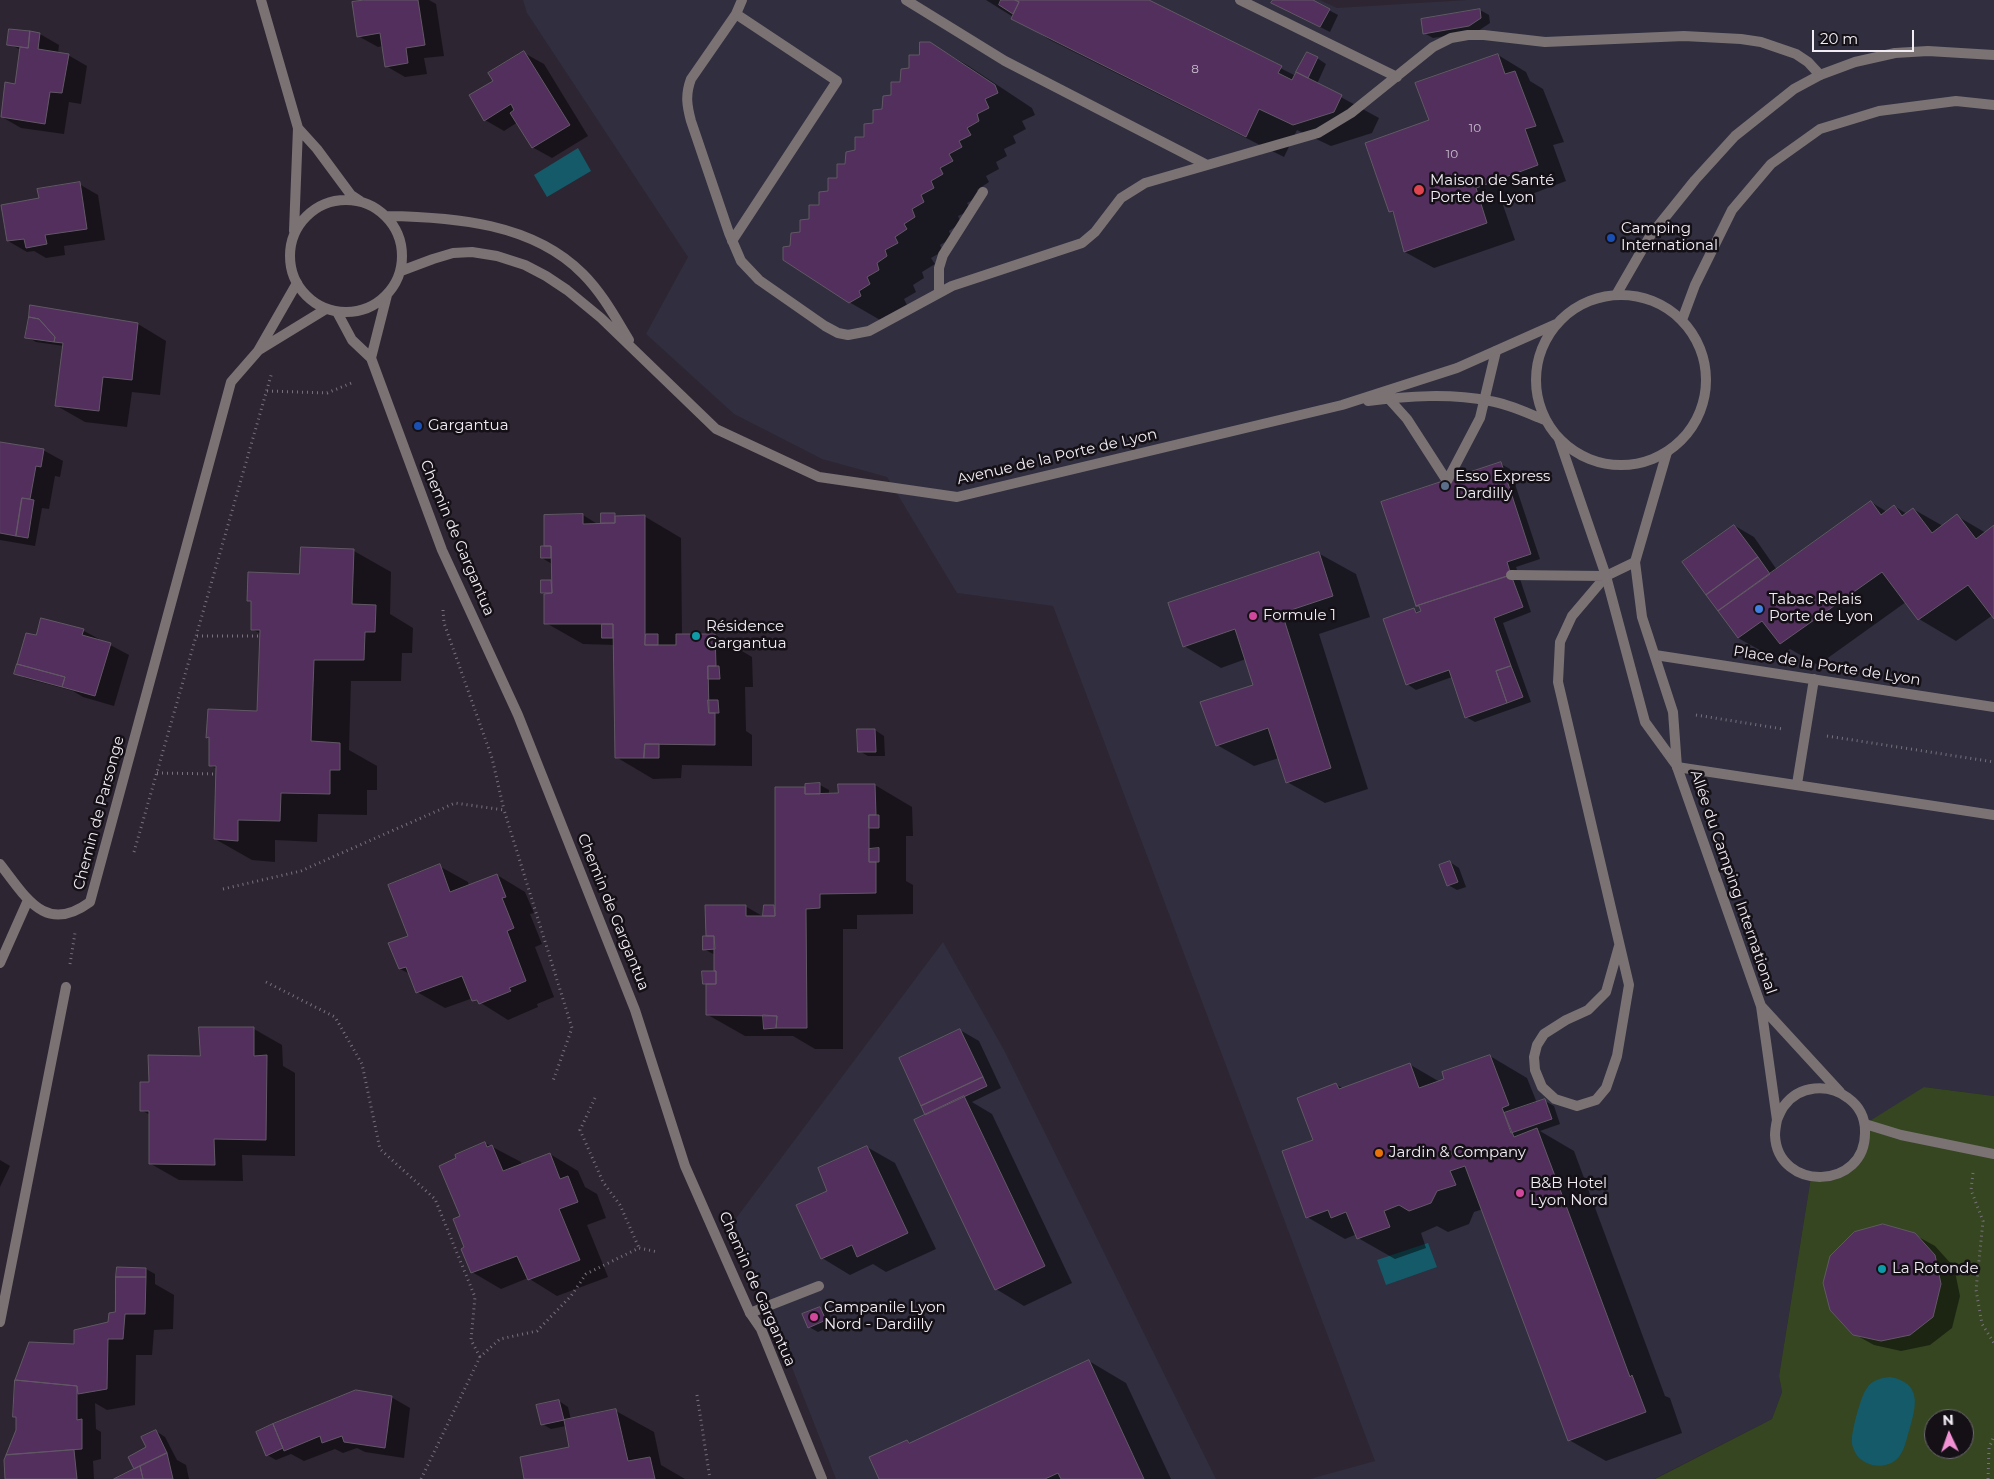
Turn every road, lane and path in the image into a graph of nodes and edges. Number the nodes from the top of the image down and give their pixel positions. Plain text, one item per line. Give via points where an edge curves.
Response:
1 (261, 0) edge
2 (742, 0) edge
3 (906, 0) edge
4 (1240, 0) edge
5 (736, 14) junction
6 (1994, 55) edge
7 (1820, 75) junction
8 (1397, 77) junction
9 (1994, 104) edge
10 (298, 128) junction
11 (1207, 165) junction
12 (983, 192) dead end
13 (362, 202) junction
14 (386, 216) junction
15 (294, 234) junction
16 (732, 241) junction
17 (401, 270) junction
18 (296, 284) junction
19 (939, 293) junction
20 (387, 295) junction
21 (1616, 295) junction
22 (326, 309) junction
23 (337, 312) junction
24 (1682, 320) junction
25 (1556, 324) junction
26 (258, 351) junction
27 (1496, 351) junction
28 (636, 352) junction
29 (371, 358) junction
30 (274, 364) dead end
31 (354, 382) dead end
32 (267, 391) junction
33 (1389, 399) junction
34 (1485, 400) junction
35 (1342, 405) junction
36 (1545, 420) junction
37 (1559, 439) junction
38 (1666, 452) junction
39 (1635, 562) junction
40 (1511, 575) dead end
41 (1606, 576) junction
42 (442, 608) dead end
43 (197, 636) junction
44 (260, 636) dead end
45 (1655, 655) junction
46 (1814, 679) junction
47 (1994, 707) edge
48 (1673, 712) junction
49 (1806, 732) junction
50 (1994, 762) edge
51 (1677, 767) junction
52 (157, 773) junction
53 (216, 774) dead end
54 (1797, 784) junction
55 (504, 810) junction
56 (1994, 815) edge
57 (134, 852) dead end
58 (0, 864) edge
59 (223, 889) dead end
60 (28, 900) junction
61 (78, 911) junction
62 (1619, 946) junction
63 (0, 963) edge
64 (266, 982) dead end
65 (66, 988) joint
66 (1761, 1006) junction
67 (553, 1081) dead end
68 (1841, 1092) junction
69 (595, 1098) dead end
70 (1777, 1120) junction
71 (1865, 1124) junction
72 (1976, 1150) junction
73 (1994, 1154) edge
74 (639, 1248) junction
75 (658, 1252) dead end
76 (819, 1286) dead end
77 (750, 1313) junction
78 (0, 1322) edge
79 (1994, 1343) edge
80 (480, 1357) junction
81 (697, 1395) dead end
82 (1994, 1436) edge
83 (421, 1479) edge
84 (710, 1479) edge
85 (822, 1479) edge
86 (1988, 1479) edge

1 - 10 street
2 - 5 street
3 - 11 street via 1005,61
4 - 8 street
5 - 16 street via 691,79 687,91 691,121
5 - 16 street via 838,81
6 - 7 street via 1928,51 1894,53
7 - 8 street via 1796,54 1741,39 1684,36 1545,42 1468,35 1451,38 1433,47
7 - 21 street via 1794,89 1734,136 1650,236
8 - 11 street via 1318,133
9 - 24 street via 1956,101 1880,110 1820,128 1771,164 1732,210 1695,285
10 - 13 street via 351,195
10 - 15 street
11 - 19 street via 1160,178 1132,190 1121,198 1095,232 1082,243
12 - 19 street via 943,255 939,268
13 - 14 street
13 - 15 street via 330,202 315,209 302,220
14 - 17 street via 401,241
14 - 28 street, Avenue de la Porte de Lyon via 449,219 529,237 554,250 583,274 602,296
15 - 18 street via 290,267
16 - 19 street via 741,261 759,280 838,333 848,335 868,331
17 - 20 street
17 - 28 street, Avenue de la Porte de Lyon via 446,255 472,252 516,262 567,290
18 - 22 street
18 - 26 street, Chemin de Parsonge
20 - 23 street via 372,306 355,312
20 - 29 street
21 - 24 street via 1640,297 1662,306
21 - 25 street via 1594,299 1573,309
22 - 23 street
22 - 26 street, Chemin de Parsonge
23 - 29 street, Chemin de Gargantua via 352,340
24 - 38 street via 1696,340 1705,364 1706,389 1700,414 1691,429
25 - 27 street, Avenue de la Porte de Lyon
25 - 36 street via 1542,346 1536,370 1536,396
26 - 61 street, Chemin de Parsonge via 231,382 97,878 90,902
27 - 34 street
27 - 35 street, Avenue de la Porte de Lyon via 1457,368
28 - 35 street, Avenue de la Porte de Lyon via 716,429 819,477 957,496
29 - 77 street, Chemin de Gargantua via 442,550 518,715 635,1010 686,1166
30 - 32 path
31 - 32 path via 327,392
32 - 43 path
33 - 34 street, Avenue de la Porte de Lyon via 1458,396
33 - 34 street via 1408,419 1447,481 1480,418
33 - 35 street, Avenue de la Porte de Lyon
34 - 36 street, Avenue de la Porte de Lyon
36 - 37 street
37 - 38 street via 1582,457 1610,465 1640,464
37 - 41 street, Allée du Camping International
38 - 39 street, Allée du Camping International
39 - 41 street
39 - 45 street, Allée du Camping International via 1642,617
40 - 41 street
41 - 51 street, Allée du Camping International via 1645,722
41 - 62 street via 1572,616 1564,633 1560,642 1558,682
42 - 55 path via 444,623 492,758
43 - 44 path
43 - 52 path
45 - 46 street, Place de la Porte de Lyon
45 - 48 street, Allée du Camping International
46 - 47 street, Place de la Porte de Lyon
46 - 49 street
48 - 49 path
48 - 51 street, Allée du Camping International
49 - 50 path
49 - 54 street
51 - 54 street
51 - 66 street, Allée du Camping International
52 - 53 path
52 - 57 path
54 - 56 street
55 - 59 path via 455,803 301,871
55 - 67 path via 572,1028
58 - 60 street
60 - 61 street via 54,916
60 - 63 street
61 - 65 path, Chemin de Parsonge
62 - 62 street via 1606,992 1588,1010 1544,1034 1537,1044 1535,1070 1542,1087 1555,1099 1577,1106 1596,1100 1606,1088 1617,1056 1629,985
64 - 80 path via 335,1017 362,1064 380,1149 435,1199 475,1297 470,1340
65 - 78 street
66 - 68 street, Allée du Camping International
66 - 70 street, Allée du Camping International
68 - 70 street via 1826,1088 1810,1089 1796,1095 1784,1106
68 - 71 street via 1852,1100
69 - 74 path via 580,1130 603,1182 620,1205
70 - 71 street via 1775,1135 1778,1149 1786,1162 1797,1172 1826,1178 1840,1174 1861,1153
71 - 72 street
72 - 73 street
72 - 79 path via 1970,1190 1983,1221 1976,1290 1982,1324
74 - 75 path
74 - 80 path via 586,1274 571,1296 537,1331 500,1339
76 - 77 street
77 - 85 street, Chemin de Gargantua via 761,1329
80 - 83 path
81 - 84 path
82 - 86 path via 1989,1448

